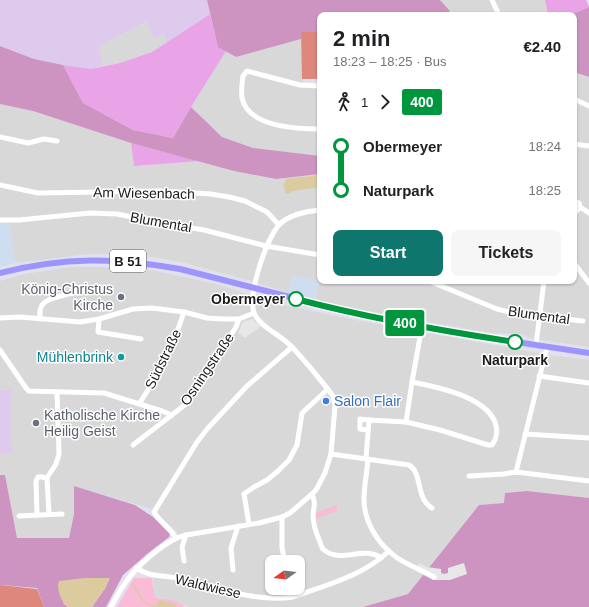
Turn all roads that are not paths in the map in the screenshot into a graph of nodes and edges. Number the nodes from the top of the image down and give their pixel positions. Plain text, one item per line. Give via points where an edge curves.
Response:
1 (492, 0) edge
2 (498, 12) edge
3 (317, 86) edge
4 (577, 100) edge
5 (589, 106) edge
6 (317, 130) edge
7 (0, 136) edge
8 (57, 141) dead end
9 (577, 144) edge
10 (589, 146) edge
11 (0, 185) edge
12 (577, 202) edge
13 (580, 206) junction
14 (317, 210) edge
15 (577, 210) edge
16 (589, 213) edge
17 (0, 220) edge
18 (279, 225) junction
19 (266, 246) junction
20 (317, 254) edge
21 (577, 267) edge
22 (0, 273) edge
23 (589, 283) edge
24 (436, 284) edge
25 (544, 284) edge
26 (254, 287) junction
27 (94, 289) dead end
28 (184, 312) junction
29 (254, 313) junction
30 (540, 317) junction
31 (0, 318) edge
32 (40, 319) junction
33 (99, 319) junction
34 (239, 319) junction
35 (583, 321) dead end
36 (422, 326) junction
37 (141, 339) dead end
38 (536, 345) junction
39 (292, 347) junction
40 (547, 347) junction
41 (0, 350) edge
42 (589, 353) edge
43 (539, 376) junction
44 (412, 382) junction
45 (589, 383) edge
46 (328, 389) junction
47 (54, 392) junction
48 (139, 404) junction
49 (172, 415) junction
50 (369, 420) junction
51 (406, 422) junction
52 (368, 430) junction
53 (525, 434) junction
54 (589, 438) edge
55 (133, 445) dead end
56 (331, 454) junction
57 (367, 459) junction
58 (516, 472) junction
59 (469, 476) dead end
60 (47, 478) junction
61 (589, 481) edge
62 (312, 494) junction
63 (432, 508) dead end
64 (49, 514) junction
65 (62, 514) dead end
66 (37, 515) junction
67 (19, 516) dead end
68 (282, 517) junction
69 (249, 524) junction
70 (238, 526) junction
71 (186, 535) junction
72 (176, 538) junction
73 (389, 551) junction
74 (284, 555) edge
75 (381, 558) junction
76 (184, 561) dead end
77 (136, 568) junction
78 (233, 570) dead end
79 (434, 577) dead end
80 (111, 607) edge

1 - 2 street
3 - 6 street via 300,85 247,71 242,76 242,97 252,114 274,125
4 - 5 street
7 - 8 street via 28,143 44,138
9 - 10 street
11 - 18 street, Am Wiesenbach via 38,193 160,191 223,196 245,201 267,212
12 - 13 street
13 - 15 street
13 - 16 street
14 - 18 street via 300,213
17 - 19 street, Blumental via 90,213 118,214 204,230
18 - 19 street
19 - 20 street, Blumental
19 - 26 street
21 - 23 street
22 - 26 main road, B 51 via 59,262 110,260 154,264
24 - 30 street, Blumental via 497,309
25 - 30 street
26 - 29 street
26 - 36 main road, B 51 via 330,308
27 - 32 street via 61,296 44,303 40,309
28 - 33 street via 152,308
28 - 34 street via 207,318
28 - 48 street, Südstraße via 159,373
29 - 34 street
29 - 39 street via 259,321
30 - 35 street, Blumental
30 - 38 street
31 - 32 street
32 - 33 street via 80,322
33 - 37 street via 98,332
34 - 49 street, Osningstraße via 236,328 186,404
36 - 38 main road, B 51
36 - 44 street
38 - 40 main road, B 51
39 - 46 street
39 - 72 street via 247,386 223,412 197,442 168,488 154,512
40 - 42 main road, B 51
40 - 43 street
41 - 47 street via 29,391
43 - 45 street
43 - 53 street
44 - 51 street
44 - 51 street via 440,387 483,406 492,416 498,433 492,445 488,445
46 - 56 street via 335,406
46 - 69 street via 302,413 297,445 289,460 267,480 244,494
47 - 48 street via 104,394
47 - 60 street via 59,454
48 - 49 street
49 - 55 street, Osningstraße
50 - 51 street
50 - 52 street
50 - 52 street via 360,419 360,429
52 - 57 street
53 - 54 street
53 - 58 street
56 - 57 street
56 - 62 street via 325,473
57 - 63 street via 413,467 423,498
57 - 73 street via 365,509 371,528
58 - 59 street
58 - 61 street
60 - 64 street
60 - 66 street via 38,477 36,481
62 - 68 street
62 - 75 street via 315,501 314,527 326,552 346,555 371,553
64 - 65 street
64 - 66 street
66 - 67 street
68 - 69 street
68 - 74 street
69 - 70 street
70 - 71 street
70 - 78 street via 231,548
71 - 72 street
71 - 76 street via 182,547
72 - 77 street
73 - 75 street, Waldwiese
73 - 79 street
75 - 77 street, Waldwiese via 363,570 286,598 240,594 177,578 149,575
77 - 80 street

